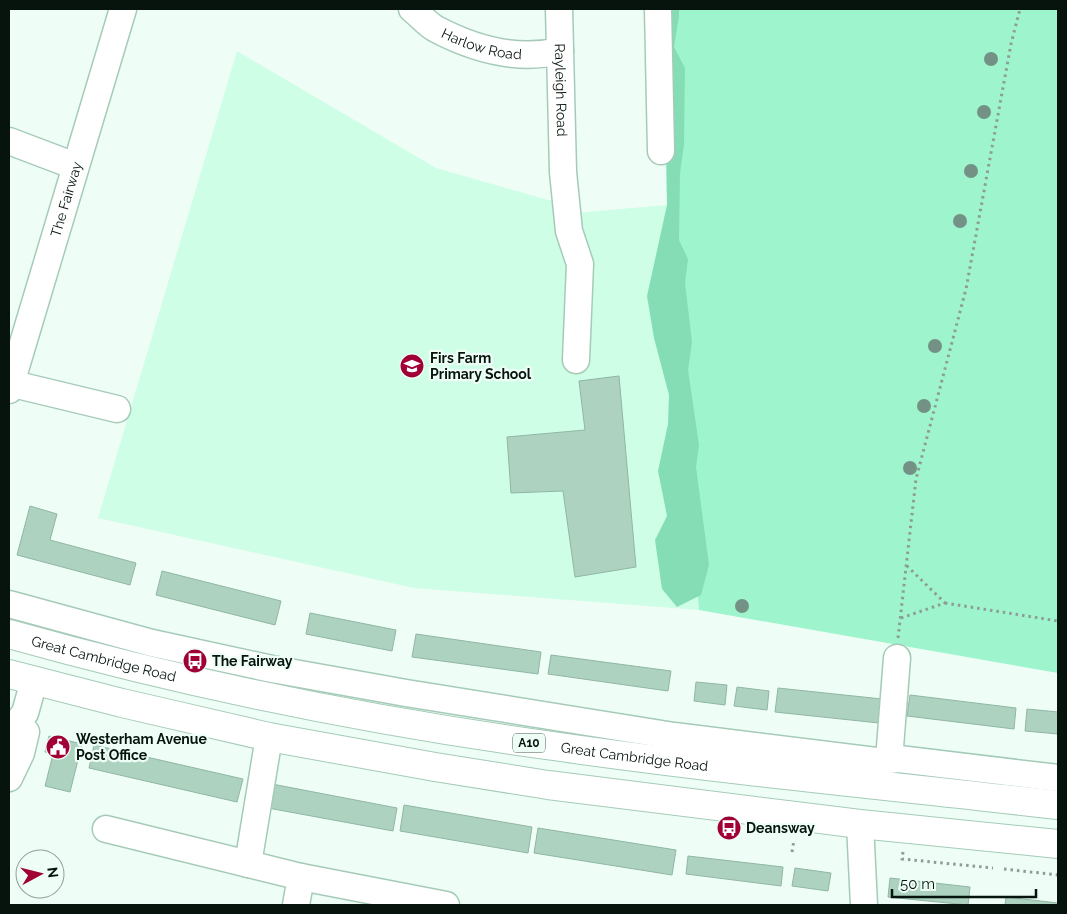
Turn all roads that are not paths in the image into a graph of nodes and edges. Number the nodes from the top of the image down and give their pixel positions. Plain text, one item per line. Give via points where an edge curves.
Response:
1 (123, 9) edge
2 (412, 9) edge
3 (559, 9) edge
4 (658, 9) edge
5 (560, 51) junction
6 (9, 141) edge
7 (661, 151) dead end
8 (75, 166) junction
9 (576, 360) dead end
10 (9, 386) edge
11 (117, 409) dead end
12 (9, 604) edge
13 (9, 634) edge
14 (897, 658) road end
15 (9, 674) edge
16 (34, 681) junction
17 (24, 713) junction
18 (269, 737) junction
19 (9, 748) edge
20 (672, 749) junction
21 (890, 760) junction
22 (9, 763) edge
23 (9, 776) edge
24 (1058, 778) edge
25 (1058, 805) edge
26 (860, 824) junction
27 (106, 829) dead end
28 (1058, 844) edge
29 (248, 864) junction
30 (301, 877) junction
31 (296, 905) edge
32 (446, 905) edge
33 (864, 905) edge

1 - 8 street, The Fairway
2 - 5 street, Harlow Road via 435,28 505,54 531,56
3 - 5 street, Rayleigh Road
4 - 7 street
5 - 9 street, Rayleigh Road via 563,172 569,231 580,264
6 - 8 street
8 - 10 street, The Fairway
10 - 11 street
12 - 20 street via 152,643 272,669 415,694
13 - 20 highway, Great Cambridge Road / A10 via 276,699 441,729 552,746
14 - 21 street
15 - 16 highway
16 - 17 street
16 - 18 highway
17 - 19 street via 15,725
17 - 23 street via 27,728 21,753
18 - 26 highway via 548,785
18 - 29 street
20 - 21 street
20 - 25 highway, Great Cambridge Road / A10
21 - 24 street
22 - 23 street
26 - 28 highway
26 - 33 street
27 - 29 street
29 - 30 street
30 - 31 street
30 - 32 street

